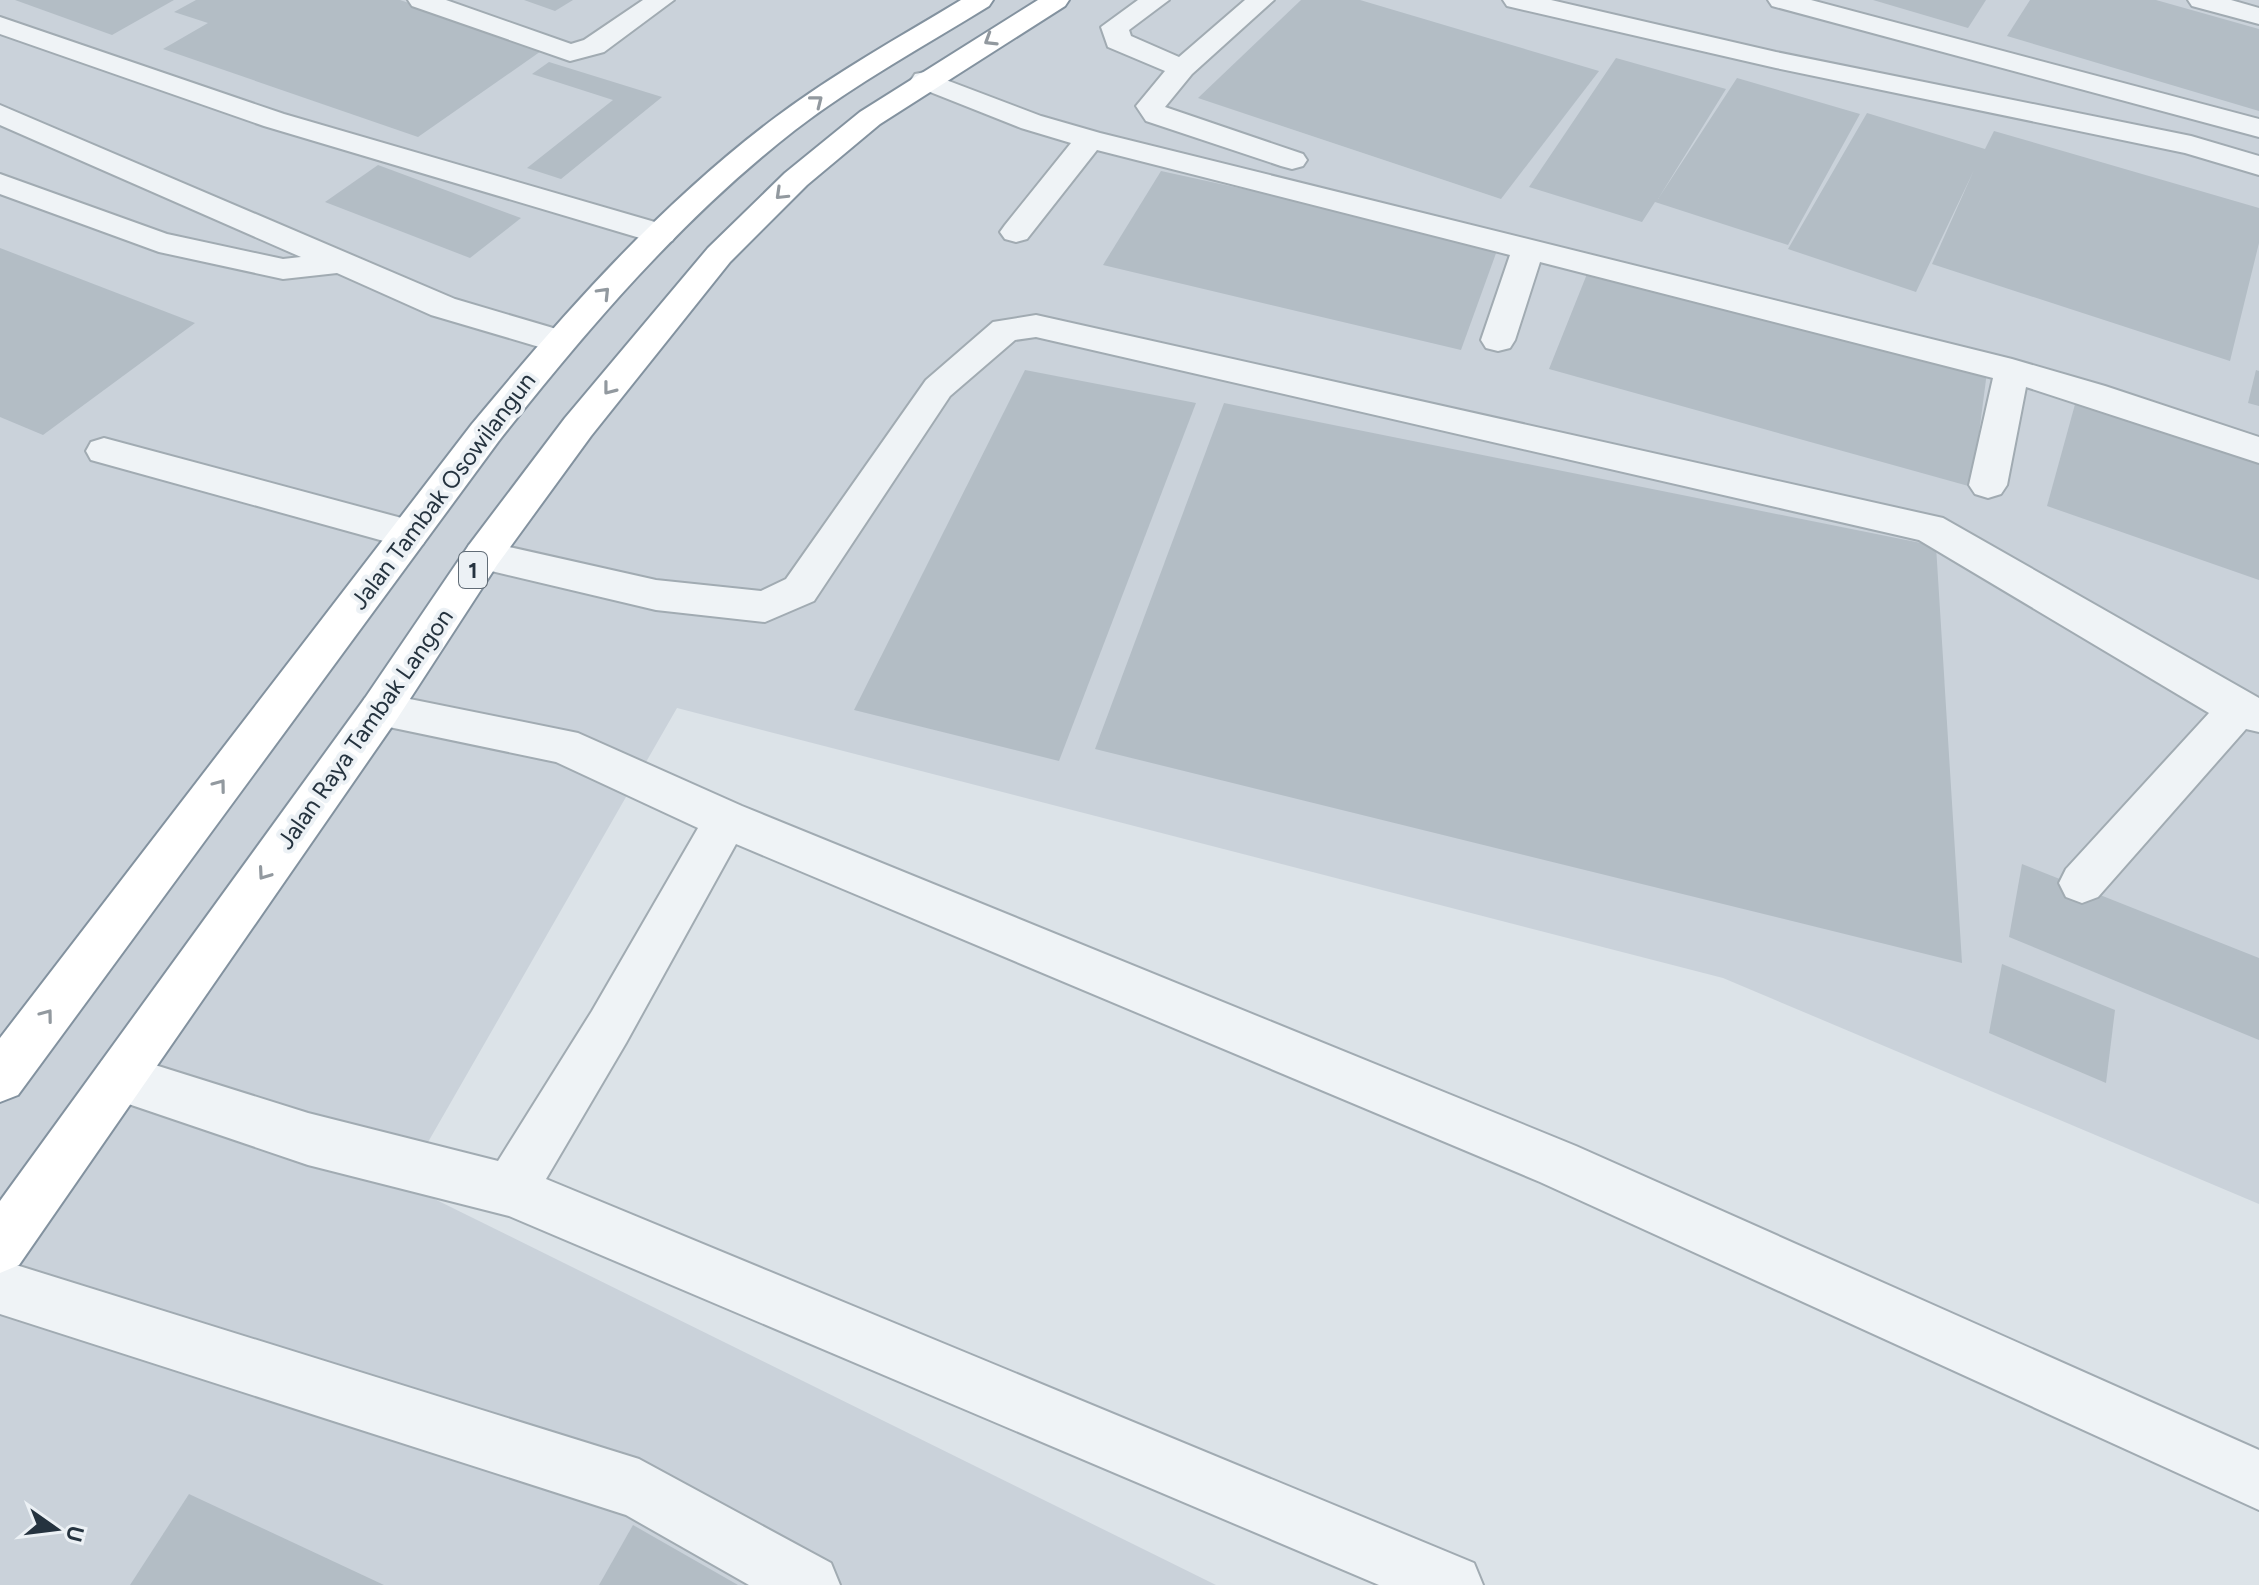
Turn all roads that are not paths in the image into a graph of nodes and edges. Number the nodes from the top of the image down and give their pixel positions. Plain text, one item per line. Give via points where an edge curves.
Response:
1 (421, 0) edge
2 (661, 0) edge
3 (980, 0) edge
4 (1056, 0) edge
5 (1156, 0) edge
6 (1261, 0) edge
7 (1516, 0) edge
8 (1781, 0) edge
9 (2201, 0) edge
10 (2259, 16) edge
11 (0, 25) edge
12 (1182, 68) junction
13 (925, 80) junction
14 (0, 114) edge
15 (2259, 128) edge
16 (1090, 139) junction
17 (1292, 160) dead end
18 (2259, 166) edge
19 (0, 183) edge
20 (1016, 232) dead end
21 (661, 234) junction
22 (1528, 250) junction
23 (339, 263) junction
24 (1498, 340) dead end
25 (558, 341) junction
26 (2012, 371) junction
27 (2259, 450) edge
28 (104, 451) dead end
29 (1988, 485) dead end
30 (409, 534) junction
31 (483, 555) junction
32 (380, 710) junction
33 (2249, 712) edge
34 (726, 820) junction
35 (2082, 883) dead end
36 (0, 1078) edge
37 (120, 1078) junction
38 (510, 1190) junction
39 (0, 1246) edge
40 (0, 1287) edge
41 (2259, 1480) edge
42 (809, 1585) edge
43 (1452, 1585) edge

1 - 2 lane via 570,53 594,46
21 -> 3 highway, Jalan Tambak Osowilangun via 834,88
4 -> 13 highway, Jalan Raya Tambak Langon / 1
5 - 12 lane via 1115,27 1118,41
6 - 12 lane
7 - 18 lane via 1776,60 2191,145
8 - 15 lane
9 - 10 lane
11 - 21 lane via 274,120
12 - 17 lane via 1150,106 1156,115
13 - 16 lane
13 -> 31 highway, Jalan Raya Tambak Langon / 1 via 796,179 719,255 578,427
14 - 23 lane
16 - 20 lane
16 - 22 lane
19 - 23 lane via 159,242 283,269
25 -> 21 highway, Jalan Tambak Osowilangun
22 - 24 lane
22 - 26 lane
23 - 25 lane via 443,307
25 - 30 highway, Jalan Tambak Osowilangun
26 - 27 lane
26 - 29 lane
28 - 30 lane
36 -> 30 highway, Jalan Tambak Osowilangun
31 - 32 highway, Jalan Raya Tambak Langon / 1
31 - 33 lane via 656,595 765,607 800,590 938,388 1005,330 1036,326 1930,528
32 - 34 lane via 563,746
32 -> 37 highway, Jalan Raya Tambak Langon / 1
33 - 35 lane
34 - 38 lane
34 - 41 lane via 1558,1164
37 - 38 lane via 308,1139
37 - 39 highway, Jalan Raya Tambak Langon / 1
38 - 43 lane
40 - 42 lane via 639,1489

